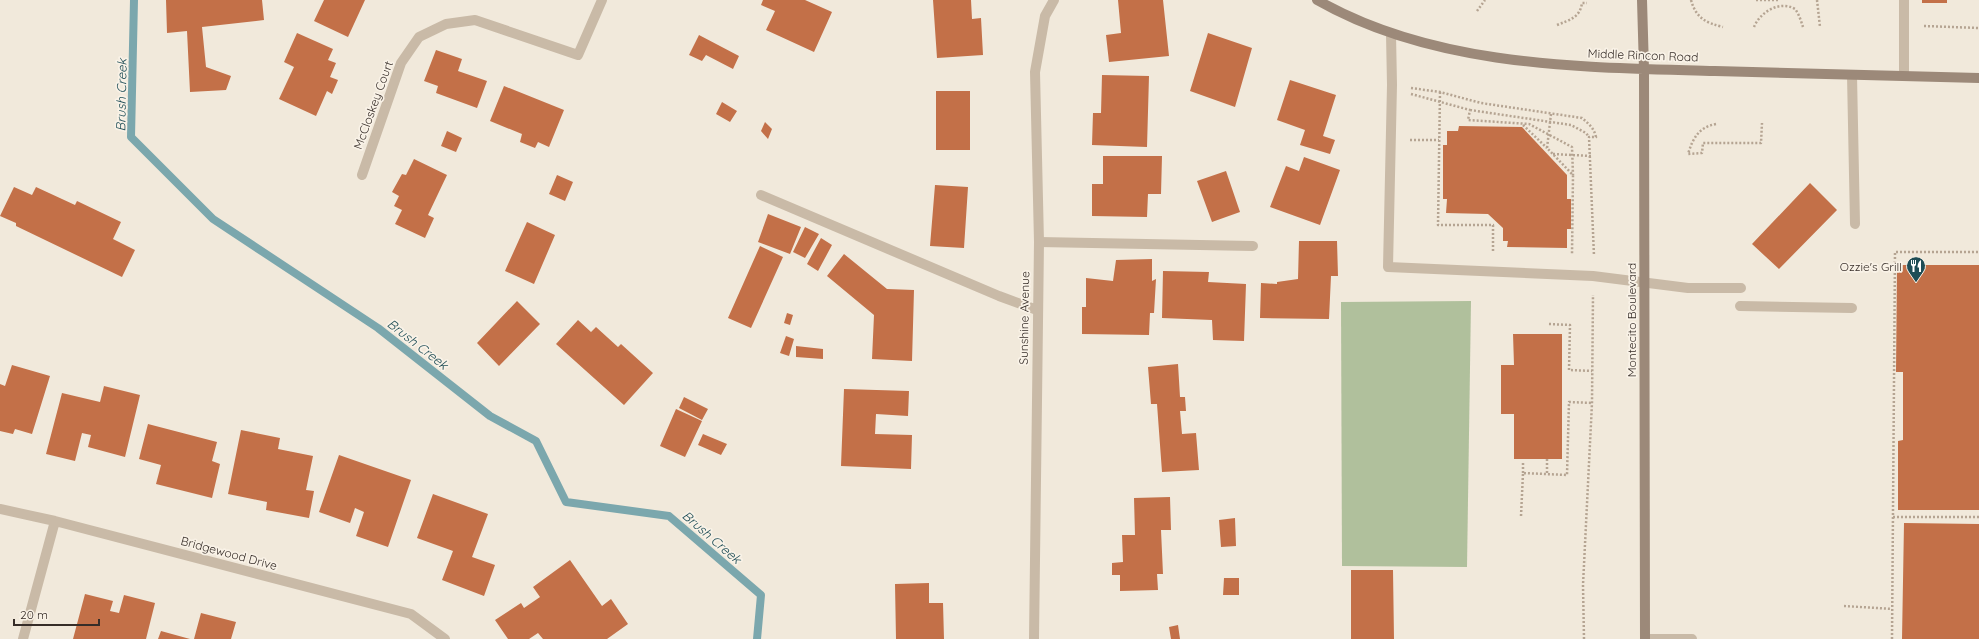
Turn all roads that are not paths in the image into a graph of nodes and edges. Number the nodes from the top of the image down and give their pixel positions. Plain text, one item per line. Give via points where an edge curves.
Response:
1 (602, 0) edge
2 (1054, 0) edge
3 (1317, 0) edge
4 (1642, 0) edge
5 (1904, 0) edge
6 (1391, 34) junction
7 (1644, 69) junction
8 (1852, 75) junction
9 (1904, 76) junction
10 (1979, 78) edge
11 (362, 175) dead end
12 (761, 196) dead end
13 (1855, 224) dead end
14 (1039, 242) junction
15 (1253, 246) dead end
16 (1644, 283) junction
17 (1740, 288) dead end
18 (1740, 306) dead end
19 (1852, 308) dead end
20 (1037, 310) junction
21 (0, 509) edge
22 (55, 521) junction
23 (23, 639) edge
24 (445, 639) edge
25 (1034, 639) edge
26 (1645, 639) edge
27 (1692, 639) edge

1 - 11 street, McCloskey Court via 578,55 475,20 446,24 419,37 401,63
2 - 14 street, Sunshine Avenue via 1045,16 1035,72
3 - 6 street, Middle Rincon Road
4 - 7 street, Montecito Boulevard
5 - 9 street
6 - 7 street, Middle Rincon Road via 1418,42 1523,62
6 - 16 street via 1388,267 1593,276
7 - 8 street, Middle Rincon Road
7 - 16 street, Montecito Boulevard
8 - 9 street, Middle Rincon Road
8 - 13 street
9 - 10 street, Middle Rincon Road
12 - 20 street
14 - 15 street
14 - 20 street, Sunshine Avenue
16 - 17 street via 1688,288
16 - 26 street, Montecito Boulevard
18 - 19 street
20 - 25 street, Sunshine Avenue
21 - 22 street, Bridgewood Drive
22 - 23 street
22 - 24 street, Bridgewood Drive via 411,614
26 - 27 street

